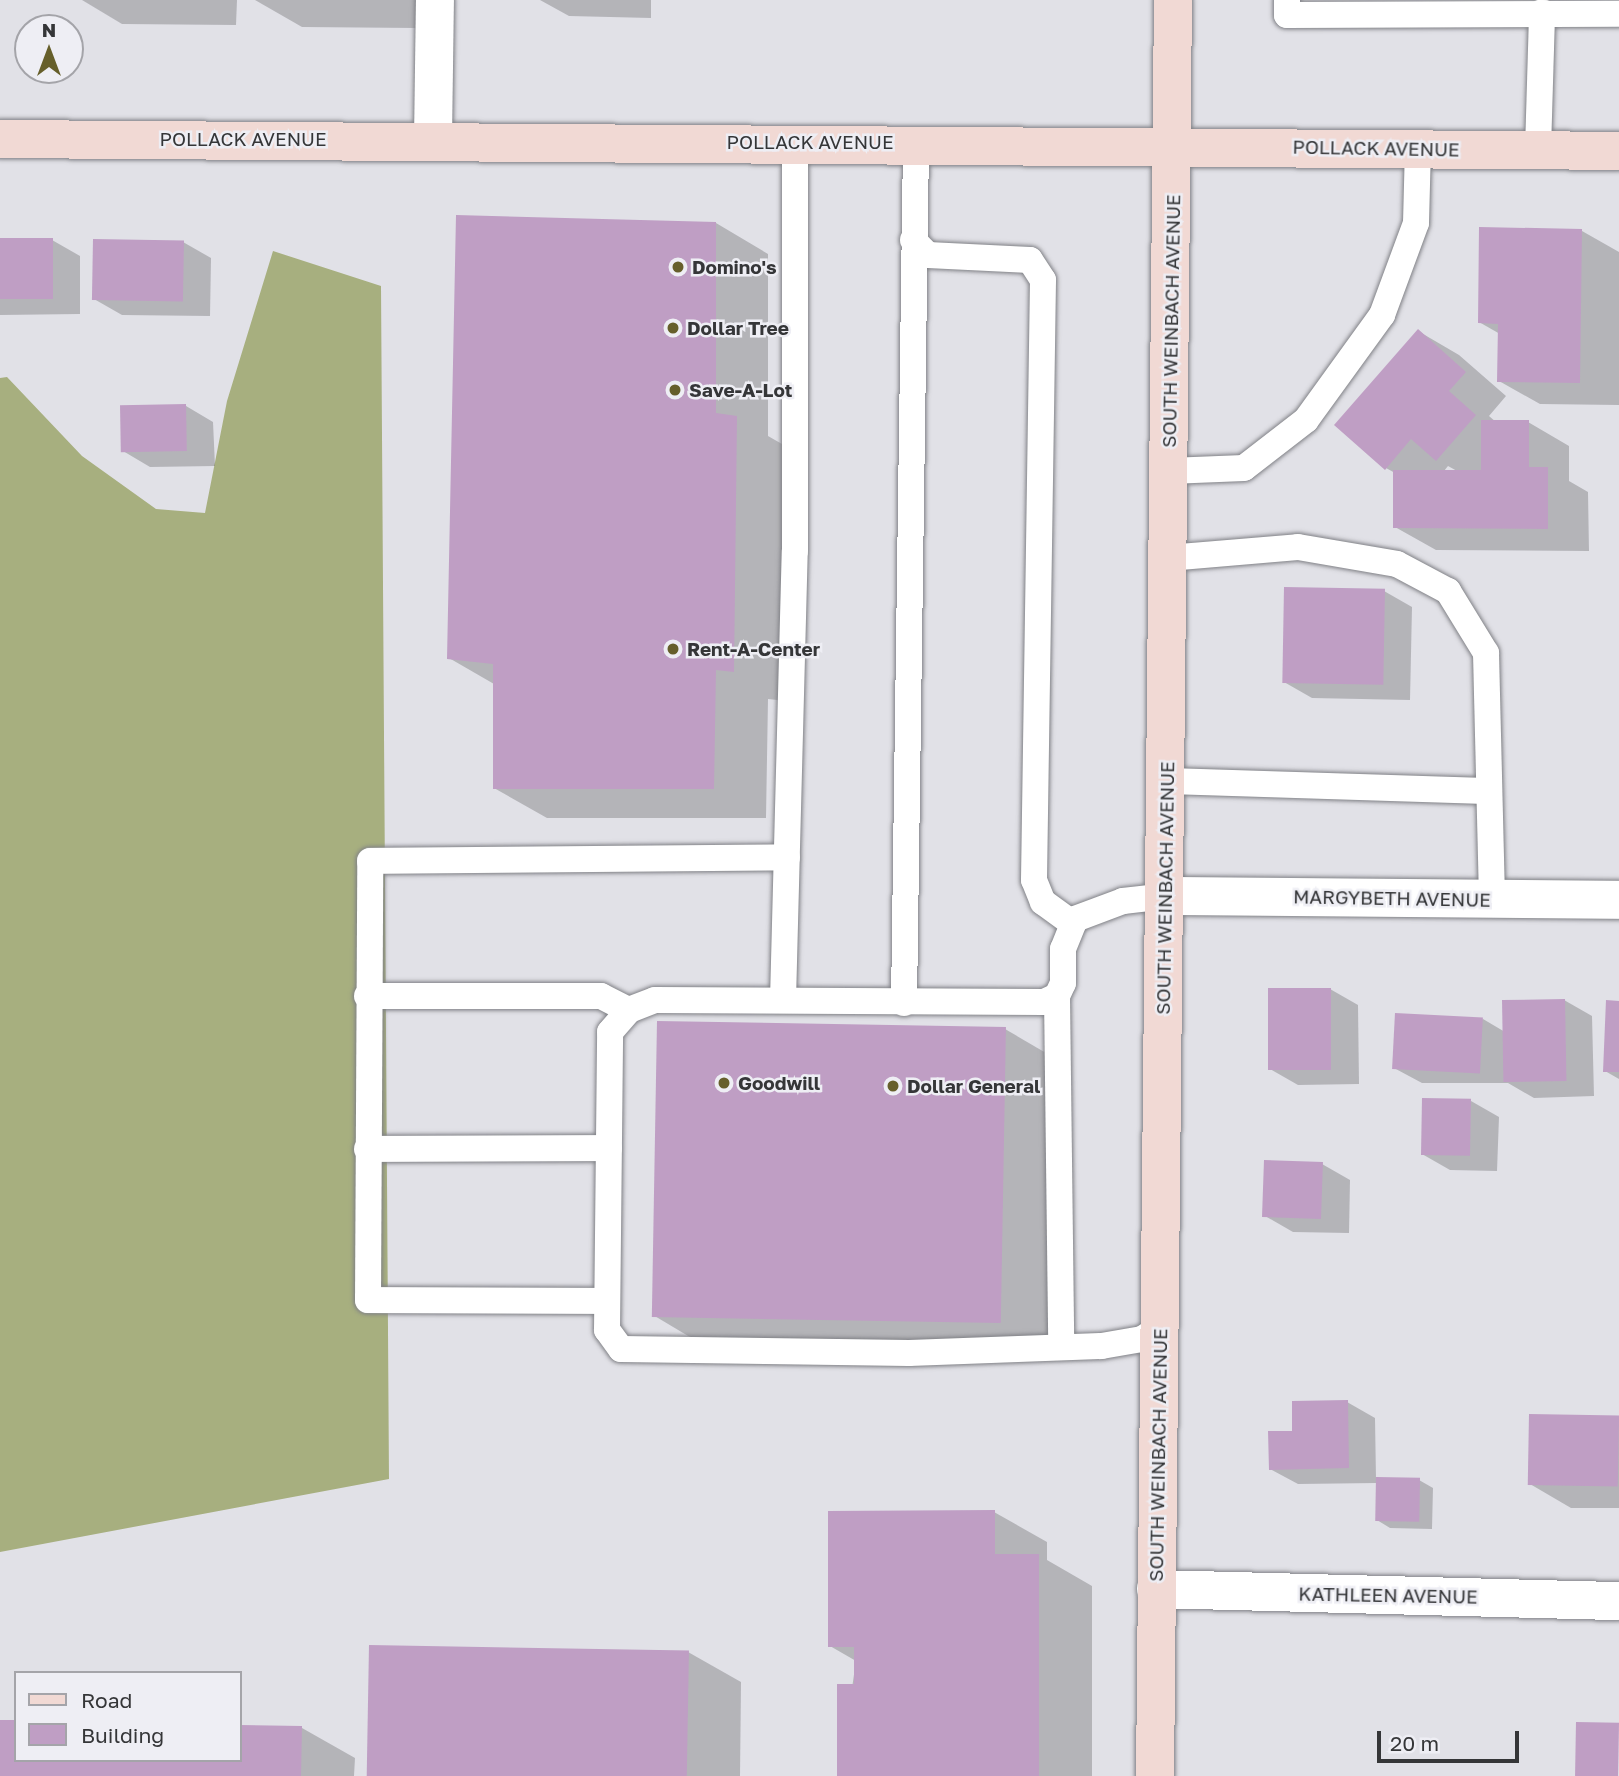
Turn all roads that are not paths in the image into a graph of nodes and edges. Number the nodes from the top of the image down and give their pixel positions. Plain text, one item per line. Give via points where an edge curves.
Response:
1 (435, 0) edge
2 (1173, 0) edge
3 (1287, 0) edge
4 (1501, 6) edge
5 (1542, 12) junction
6 (1619, 14) edge
7 (0, 139) edge
8 (433, 139) junction
9 (795, 142) junction
10 (916, 143) junction
11 (1174, 145) junction
12 (1418, 148) junction
13 (1538, 150) junction
14 (1619, 151) edge
15 (913, 240) junction
16 (1169, 471) junction
17 (1168, 558) junction
18 (1166, 781) junction
19 (1489, 791) junction
20 (786, 857) junction
21 (1166, 896) junction
22 (1492, 899) junction
23 (1619, 900) edge
24 (1073, 924) junction
25 (367, 996) junction
26 (1057, 996) junction
27 (783, 1000) junction
28 (904, 1003) junction
29 (629, 1010) junction
30 (609, 1148) junction
31 (367, 1149) junction
32 (607, 1301) junction
33 (1160, 1327) junction
34 (1060, 1347) junction
35 (1156, 1589) junction
36 (1619, 1601) edge
37 (1155, 1776) edge

1 - 8 street
2 - 11 street, SOUTH WEINBACH AVENUE
3 - 4 lane via 1287,15
4 - 5 lane
5 - 6 lane
5 - 13 lane
7 - 8 street, POLLACK AVENUE
8 - 9 street, POLLACK AVENUE
9 - 10 street, POLLACK AVENUE
9 - 20 lane
10 - 11 street, POLLACK AVENUE
10 - 15 lane
11 - 12 street, POLLACK AVENUE
11 - 16 street, SOUTH WEINBACH AVENUE
12 - 13 street, POLLACK AVENUE
12 - 16 lane via 1416,223 1382,315 1306,420 1244,468
13 - 14 street, POLLACK AVENUE
15 - 24 lane via 928,255 1030,260 1042,280 1034,880 1043,902
15 - 28 lane
16 - 17 street, SOUTH WEINBACH AVENUE
17 - 18 street, SOUTH WEINBACH AVENUE
17 - 19 lane via 1298,547 1397,564 1448,591 1486,653
18 - 19 lane
18 - 21 street, SOUTH WEINBACH AVENUE
19 - 22 lane
20 - 25 lane via 370,860
20 - 27 lane
21 - 22 street, MARGYBETH AVENUE
21 - 24 lane via 1123,901
21 - 33 street, SOUTH WEINBACH AVENUE
22 - 23 street, MARGYBETH AVENUE
24 - 26 lane
25 - 29 lane via 601,996
25 - 31 lane
26 - 28 lane via 1023,1003
26 - 34 lane
27 - 28 lane
27 - 29 lane via 655,1000
29 - 30 lane via 610,1032
30 - 31 lane
30 - 32 lane
31 - 32 lane via 368,1300
32 - 34 lane via 607,1330 621,1349
33 - 34 lane via 1122,1344
33 - 35 street, SOUTH WEINBACH AVENUE
35 - 36 street, KATHLEEN AVENUE
35 - 37 street, SOUTH WEINBACH AVENUE

